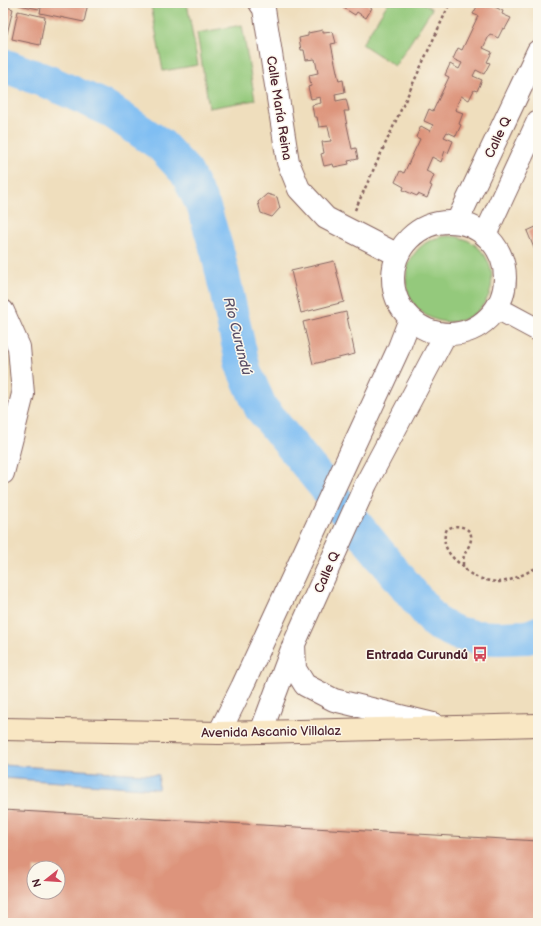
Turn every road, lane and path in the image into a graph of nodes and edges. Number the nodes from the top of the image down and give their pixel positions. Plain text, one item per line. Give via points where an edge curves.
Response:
1 (450, 3) edge
2 (266, 5) edge
3 (538, 52) edge
4 (538, 121) edge
5 (352, 216) dead end
6 (457, 222) junction
7 (485, 235) junction
8 (398, 255) junction
9 (497, 308) junction
10 (3, 312) edge
11 (410, 319) junction
12 (538, 330) edge
13 (445, 335) junction
14 (3, 473) edge
15 (463, 565) junction
16 (538, 567) edge
17 (294, 644) junction
18 (538, 725) edge
19 (442, 727) junction
20 (3, 729) edge
21 (261, 732) junction
22 (219, 733) junction

1 - 5 path
2 - 8 street, Calle María Reina via 288,162 299,189 326,218
3 - 6 street, Calle Q
4 - 7 street
6 - 7 street
6 - 8 street via 429,225 416,232
7 - 9 street via 496,246 503,261 506,277 504,293
8 - 11 street via 394,289 400,305
9 - 12 street
9 - 13 street via 480,326 469,331
10 - 14 street via 19,347 23,394
11 - 13 street via 432,332
11 - 22 street via 398,350
13 - 17 street, Calle Q via 366,484
15 - 15 path via 454,559 444,543 447,529 454,526 461,527 470,534 470,545 463,557
15 - 16 path via 467,571 480,578 497,582 514,579
17 - 19 street, Calle Q via 295,669 305,685 334,700
17 - 21 street
18 - 19 main road, Avenida Ascanio Villalaz
19 - 21 main road, Avenida Ascanio Villalaz
20 - 22 main road, Avenida Ascanio Villalaz
21 - 22 main road, Avenida Ascanio Villalaz

